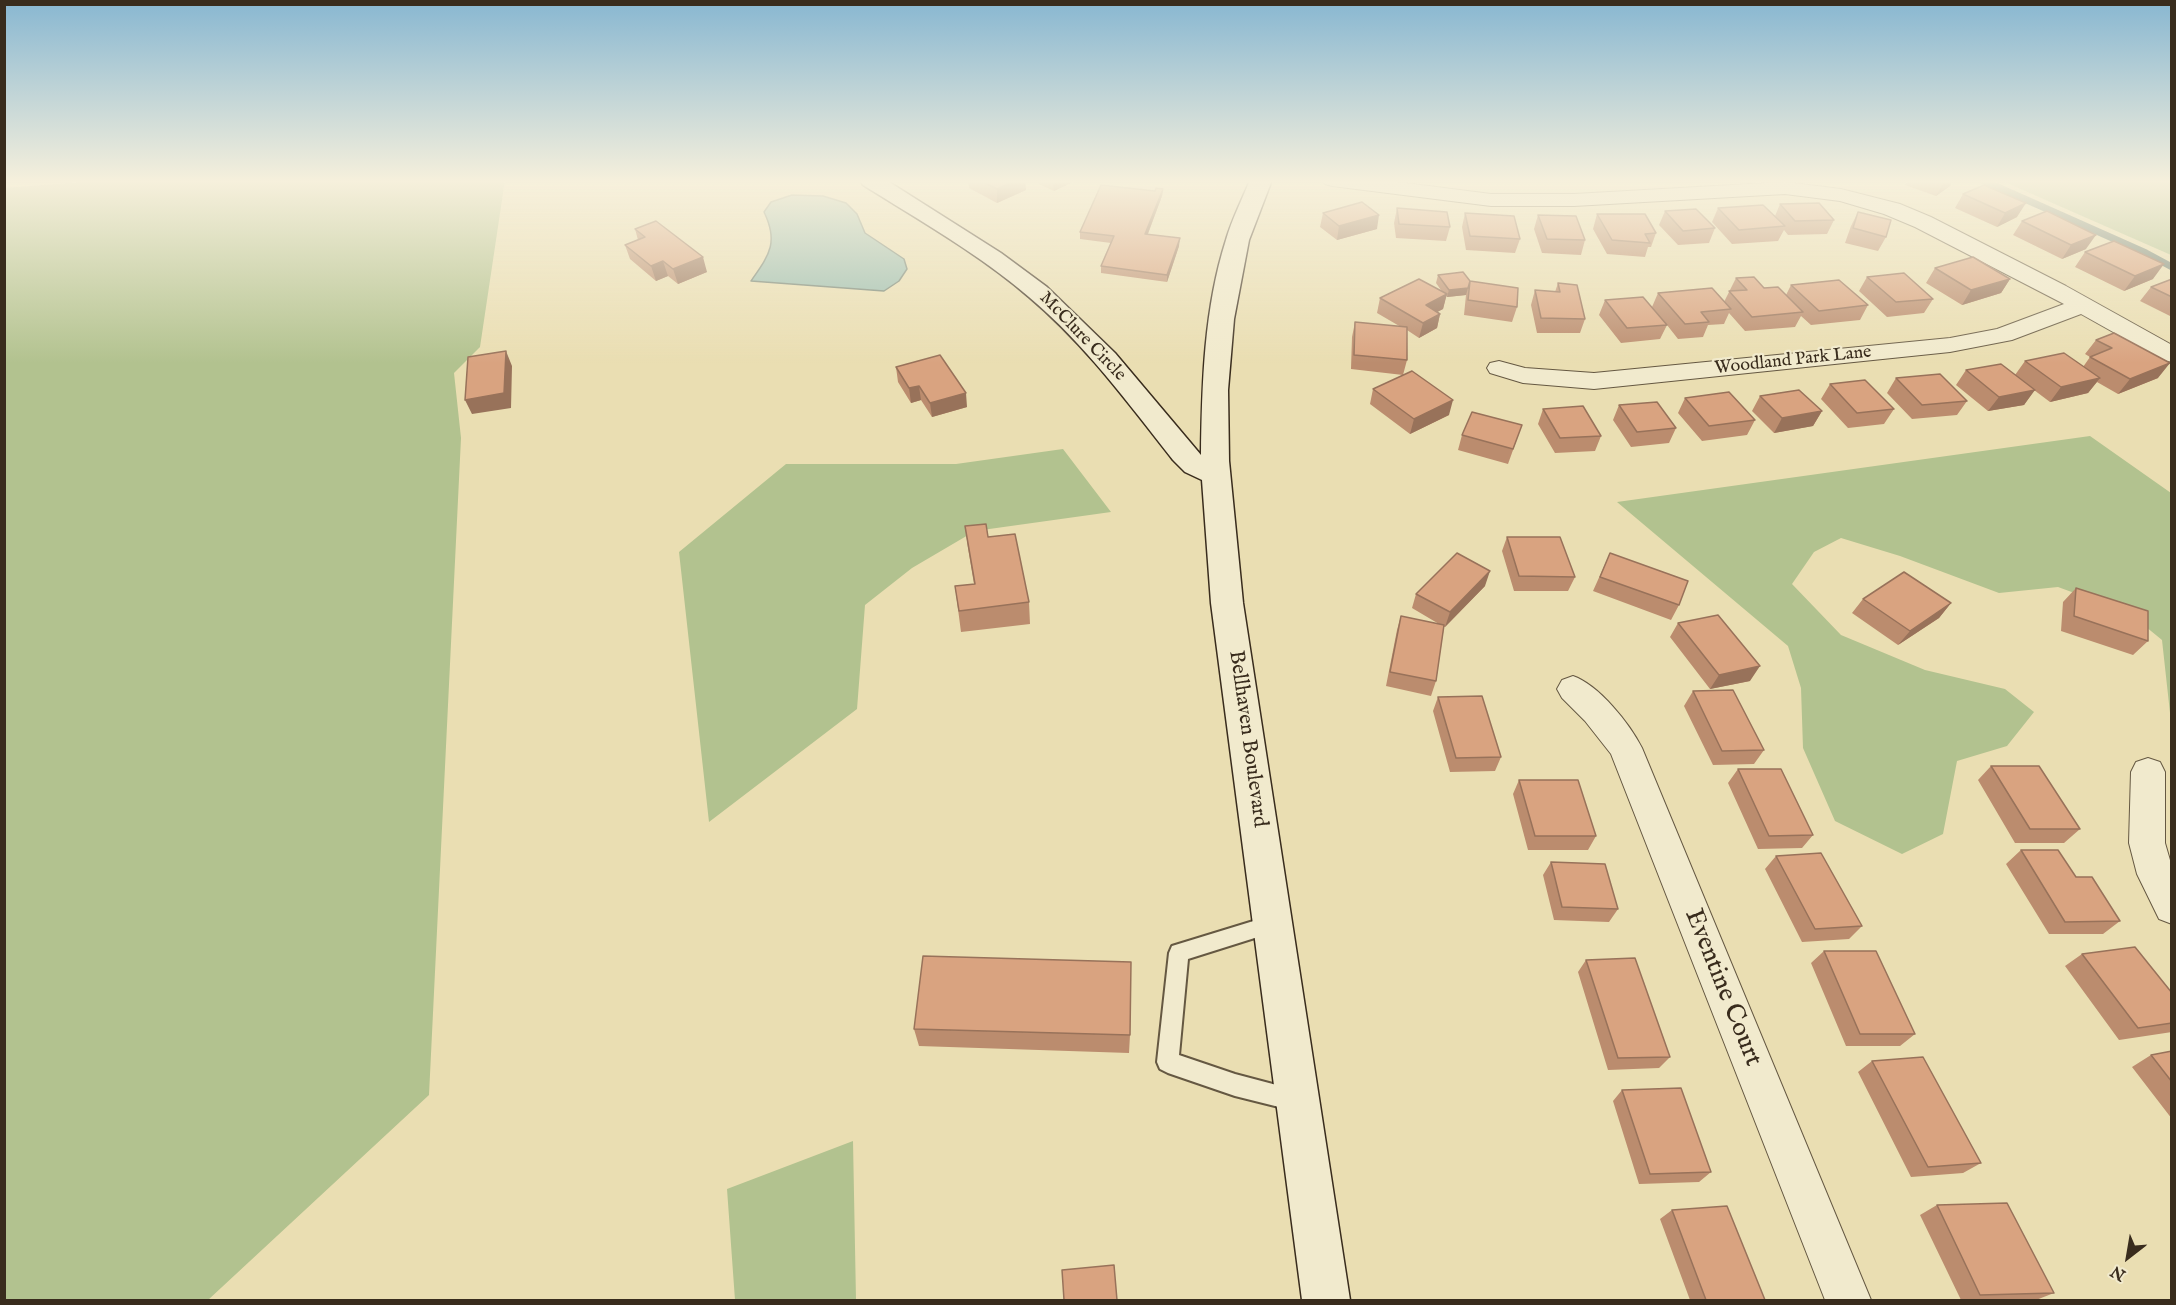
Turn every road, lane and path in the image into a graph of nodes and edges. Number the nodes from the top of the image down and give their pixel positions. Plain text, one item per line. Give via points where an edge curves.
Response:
1 (966, 241) edge
2 (1237, 241) edge
3 (1959, 241) edge
4 (2082, 305) junction
5 (2172, 355) edge
6 (1499, 368) dead end
7 (1215, 475) junction
8 (1573, 689) dead end
9 (2148, 772) dead end
10 (2172, 907) edge
11 (1273, 924) junction
12 (1298, 1101) junction
13 (1326, 1300) edge
14 (1848, 1300) edge

1 - 7 main road, McClure Circle via 1038,292 1106,358 1183,454
2 - 7 main road, Bellhaven Boulevard via 1222,310 1213,424
3 - 4 street
4 - 5 street
4 - 6 street, Woodland Park Lane via 2003,334 1950,345 1594,381 1523,375
7 - 11 main road, Bellhaven Boulevard
8 - 14 street, Eventine Court via 1625,748
9 - 10 street via 2147,843 2155,874
11 - 12 main road, Bellhaven Boulevard
11 - 12 lane via 1179,952 1168,1062
12 - 13 main road, Bellhaven Boulevard

